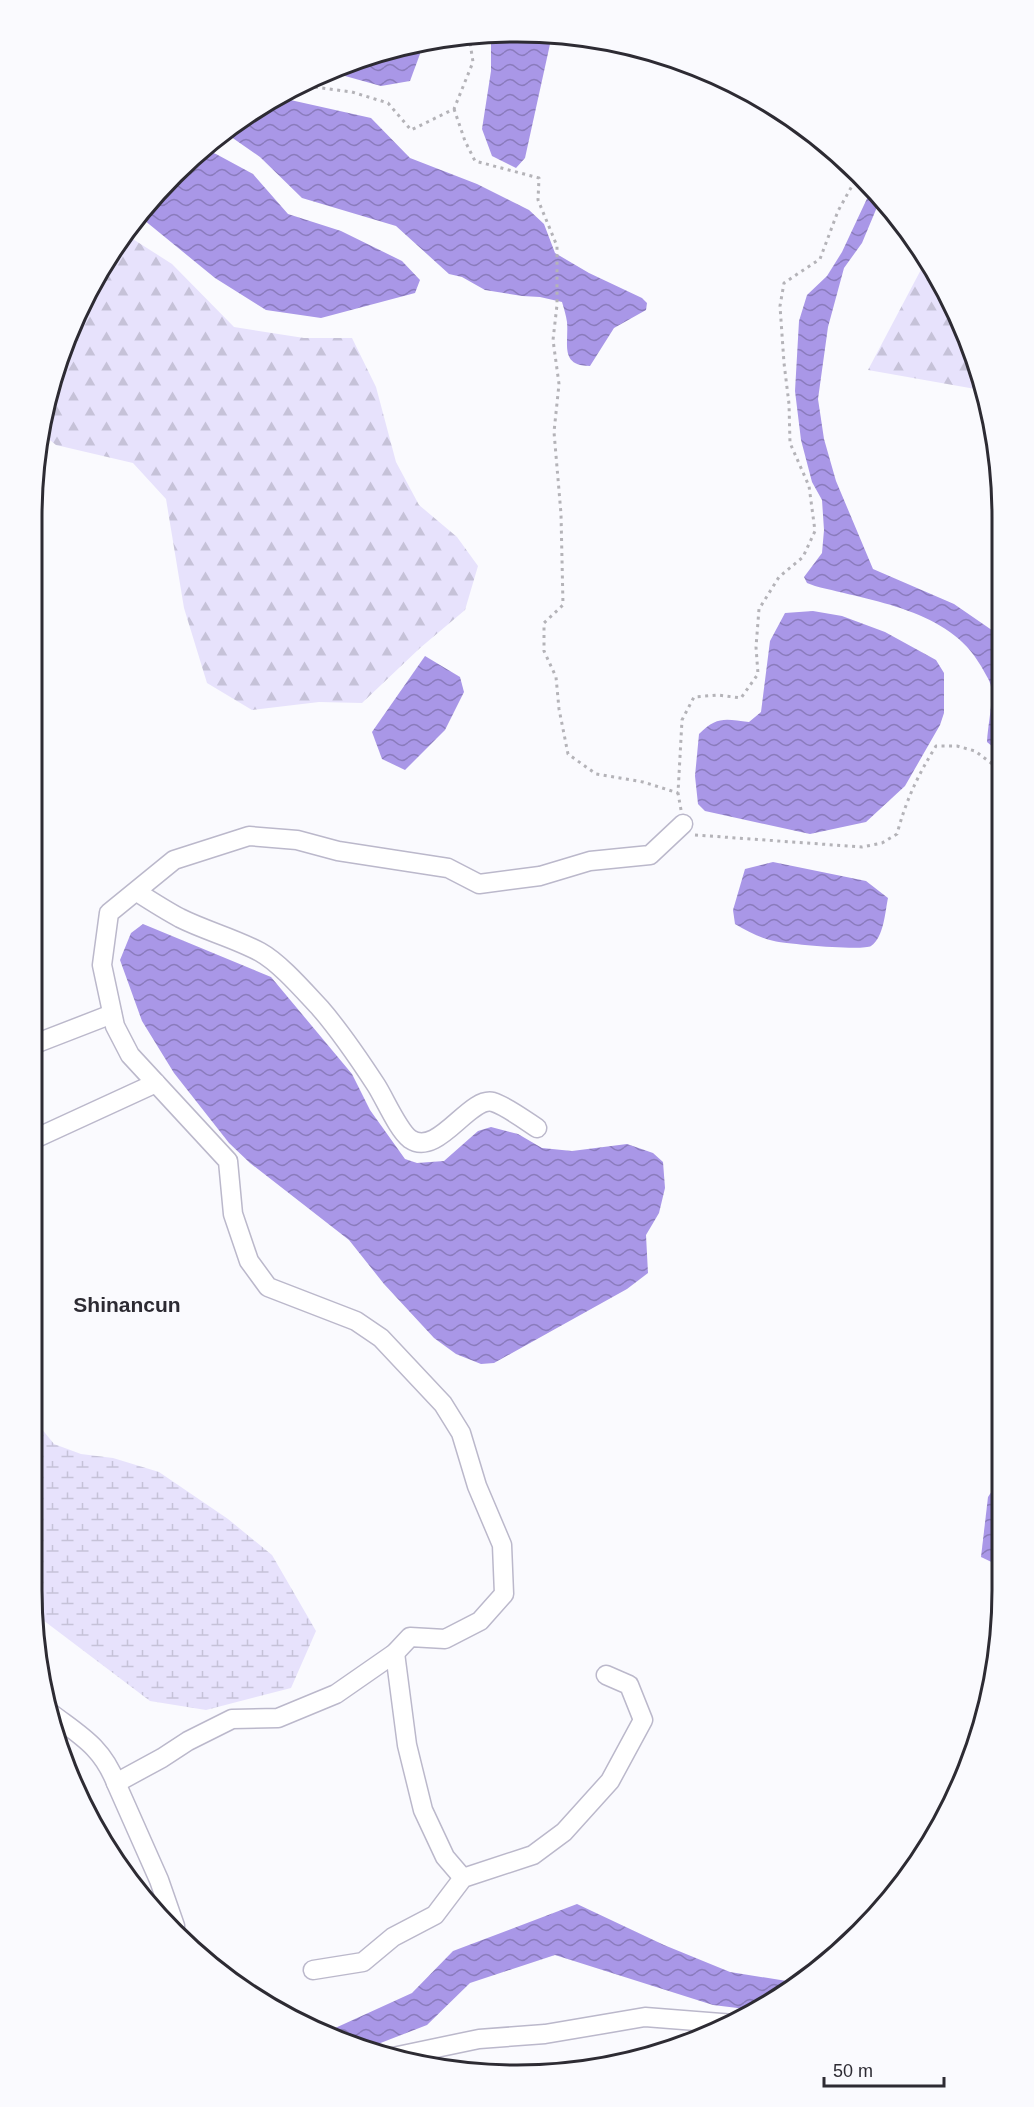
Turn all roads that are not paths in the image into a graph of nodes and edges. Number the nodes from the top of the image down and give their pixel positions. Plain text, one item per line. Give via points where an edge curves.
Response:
1 (683, 824) road end
2 (137, 892) junction
3 (112, 1014) junction
4 (42, 1041) edge
5 (156, 1083) junction
6 (537, 1128) dead end
7 (42, 1135) edge
8 (395, 1653) junction
9 (606, 1674) dead end
10 (60, 1720) edge
11 (116, 1783) junction
12 (463, 1878) junction
13 (171, 1915) edge
14 (313, 1970) dead end
15 (713, 2022) edge
16 (410, 2053) edge

1 - 2 street via 650,855 590,861 540,876 478,884 448,868 338,851 297,840 249,836 174,860
2 - 3 street via 109,913 102,965
2 - 6 street via 182,918 262,953 298,984 322,1010 411,1140 423,1142 438,1137 483,1103 493,1102
3 - 4 street
3 - 5 street via 130,1055
5 - 7 street
5 - 8 street via 228,1161 233,1214 249,1261 268,1287 356,1321 381,1338 442,1404 461,1433 477,1486 502,1545 504,1594 480,1621 445,1639 410,1637
8 - 11 street via 336,1694 278,1718 232,1719
8 - 12 street via 406,1745 423,1810 445,1857
9 - 12 street via 629,1685 643,1720 610,1781 564,1832 533,1855
10 - 11 street via 95,1747
11 - 13 street
12 - 14 street via 435,1915 393,1937 363,1962
15 - 16 street via 645,2017 545,2034 479,2039

